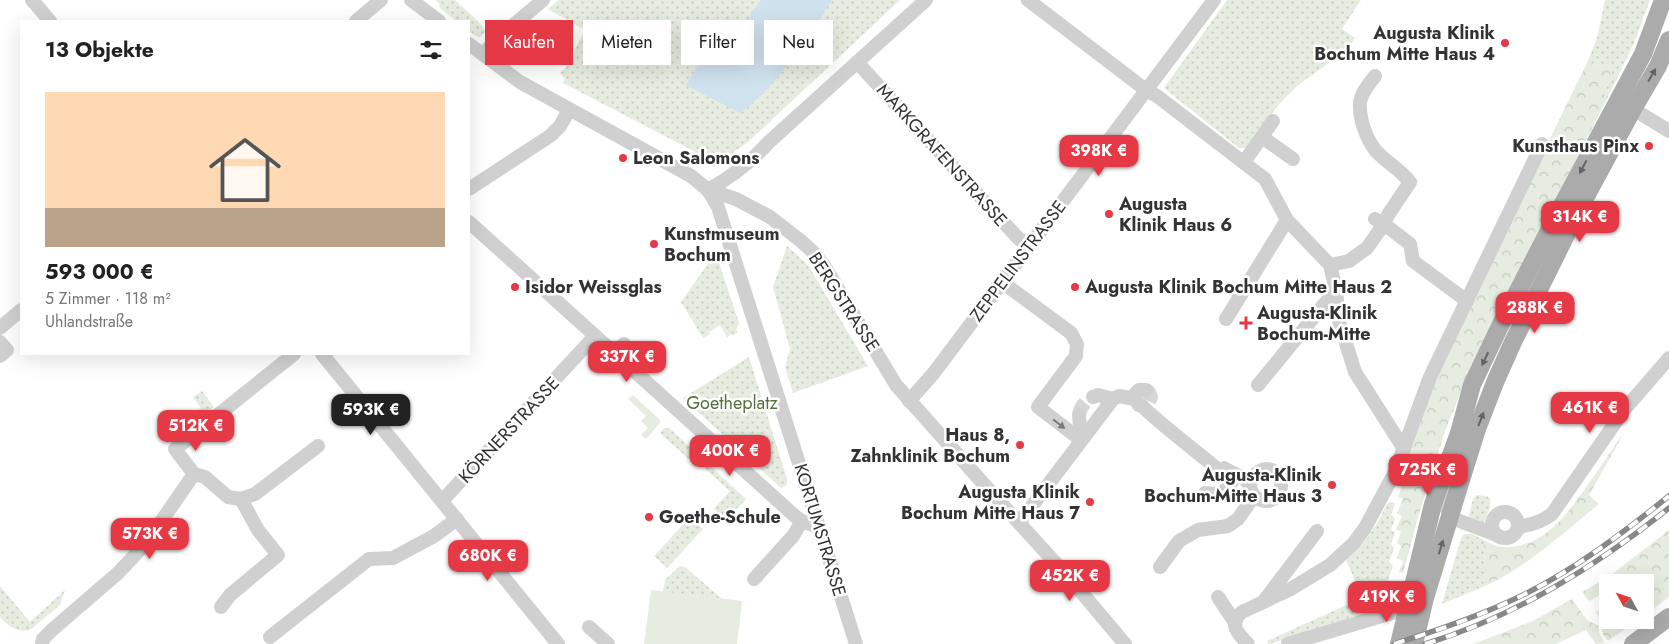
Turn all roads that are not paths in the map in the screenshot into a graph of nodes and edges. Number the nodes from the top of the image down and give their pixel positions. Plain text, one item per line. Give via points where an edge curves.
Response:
1 (32, 0) edge
2 (381, 0) edge
3 (412, 0) edge
4 (542, 0) edge
5 (926, 0) edge
6 (1028, 0) edge
7 (1214, 0) edge
8 (1663, 0) edge
9 (49, 20) edge
10 (357, 20) edge
11 (438, 20) edge
12 (1669, 40) edge
13 (470, 45) edge
14 (483, 54) junction
15 (858, 62) junction
16 (1375, 76) dead end
17 (1146, 90) junction
18 (1626, 104) junction
19 (569, 110) junction
20 (1272, 121) dead end
21 (1669, 131) edge
22 (1260, 139) junction
23 (1542, 144) dead end
24 (1244, 162) junction
25 (1291, 162) dead end
26 (470, 188) edge
27 (708, 190) junction
28 (1286, 220) junction
29 (1379, 221) junction
30 (470, 223) edge
31 (1029, 246) junction
32 (1330, 265) junction
33 (1002, 282) junction
34 (1336, 290) junction
35 (1467, 301) junction
36 (20, 311) edge
37 (1226, 319) dead end
38 (0, 328) edge
39 (595, 336) junction
40 (0, 342) edge
41 (293, 355) edge
42 (323, 355) edge
43 (0, 356) edge
44 (1669, 358) edge
45 (1258, 385) dead end
46 (1146, 390) tunnel mouth
47 (1093, 397) dead end
48 (1116, 397) junction
49 (910, 401) junction
50 (1142, 403) junction
51 (1079, 415) tunnel mouth
52 (1081, 440) junction
53 (318, 446) dead end
54 (1404, 450) junction
55 (1208, 460) junction
56 (1447, 468) junction
57 (194, 474) junction
58 (1206, 493) dead end
59 (241, 499) junction
60 (442, 501) junction
61 (1451, 516) junction
62 (457, 519) junction
63 (802, 521) junction
64 (1019, 523) junction
65 (1518, 526) junction
66 (820, 528) junction
67 (1317, 531) dead end
68 (1498, 536) junction
69 (1160, 567) dead end
70 (754, 579) dead end
71 (1218, 597) dead end
72 (1264, 602) junction
73 (222, 607) dead end
74 (1407, 614) junction
75 (1669, 617) edge
76 (1234, 621) junction
77 (589, 627) dead end
78 (270, 637) dead end
79 (42, 644) edge
80 (558, 644) edge
81 (608, 644) edge
82 (856, 644) edge
83 (1125, 644) edge
84 (1248, 644) edge
85 (1288, 644) edge
86 (1399, 644) edge
87 (1414, 644) edge
88 (1633, 644) edge

1 - 9 street
2 - 10 street
3 - 11 street
4 - 14 street
5 - 15 street
6 - 17 street
7 - 17 street, ZEPPELINSTRASSE
8 - 18 main road
18 -> 12 main road via 1658,66
13 - 14 street, BERGSTRASSE
14 - 19 street, BERGSTRASSE via 520,82
15 - 27 street via 753,160
15 - 31 street, MARKGRAFENSTRASSE
16 - 29 street via 1360,102 1366,133 1375,150 1410,182 1387,216
17 - 24 street
17 - 31 street, ZEPPELINSTRASSE
18 - 21 street
18 -> 56 main road via 1509,309 1472,385
61 -> 18 main road via 1477,429 1496,380
19 - 26 street via 550,136
19 - 27 street, BERGSTRASSE via 691,176
20 - 22 street
22 - 24 street
22 - 25 street
23 - 35 street
24 - 28 street via 1265,180
27 - 49 street, BERGSTRASSE via 736,199 770,217 813,252 896,385
27 - 66 street, KORTUMSTRASSE via 718,207
28 - 32 street
28 - 37 street
29 - 32 street via 1367,248 1349,261
29 - 35 street via 1410,244 1413,261
30 - 39 street
31 - 33 street, ZEPPELINSTRASSE
32 - 34 street
33 - 49 street, ZEPPELINSTRASSE
33 -> 52 street via 1071,332 1077,344 1076,356 1038,407
34 - 45 street
34 - 54 street via 1339,320 1355,372
35 - 54 street via 1430,377
36 - 38 street
39 - 60 street, KÖRNERSTRASSE
39 - 63 street via 620,348
40 - 43 street via 7,350
41 - 57 street via 176,449
42 - 60 street
44 - 65 street via 1624,410 1552,514 1545,520
46 - 50 street via 1138,390 1135,394
47 - 48 street
48 - 50 street
48 - 52 street
49 - 64 street, BERGSTRASSE
50 - 55 street via 1154,418
51 - 52 street
52 - 64 street
53 - 59 street via 255,494
54 - 72 street via 1383,497 1354,544 1330,566
55 - 58 street via 1232,482 1228,490 1214,495
55 - 69 street via 1244,479 1252,490 1238,520 1228,526 1198,530 1179,541
56 - 61 street via 1442,499
56 - 74 main road via 1433,504
57 - 59 street via 214,483 228,497
57 - 79 street via 147,542 118,573 52,630
59 - 73 street via 258,530 278,555 230,595
60 - 62 street
61 - 68 street
74 -> 61 main road
62 - 78 street via 434,536 393,558 369,559
62 - 80 street
63 - 66 street
63 - 70 street via 793,536
64 - 83 street, BERGSTRASSE
65 - 68 street via 1510,537
65 - 68 street via 1510,512 1499,513 1492,526
66 - 82 street, KORTUMSTRASSE
67 - 72 street
71 - 76 street
72 - 76 street via 1242,612
74 - 85 street
74 - 86 main road
74 - 87 main road
75 - 88 main road
76 - 84 street via 1235,628
77 - 81 street

